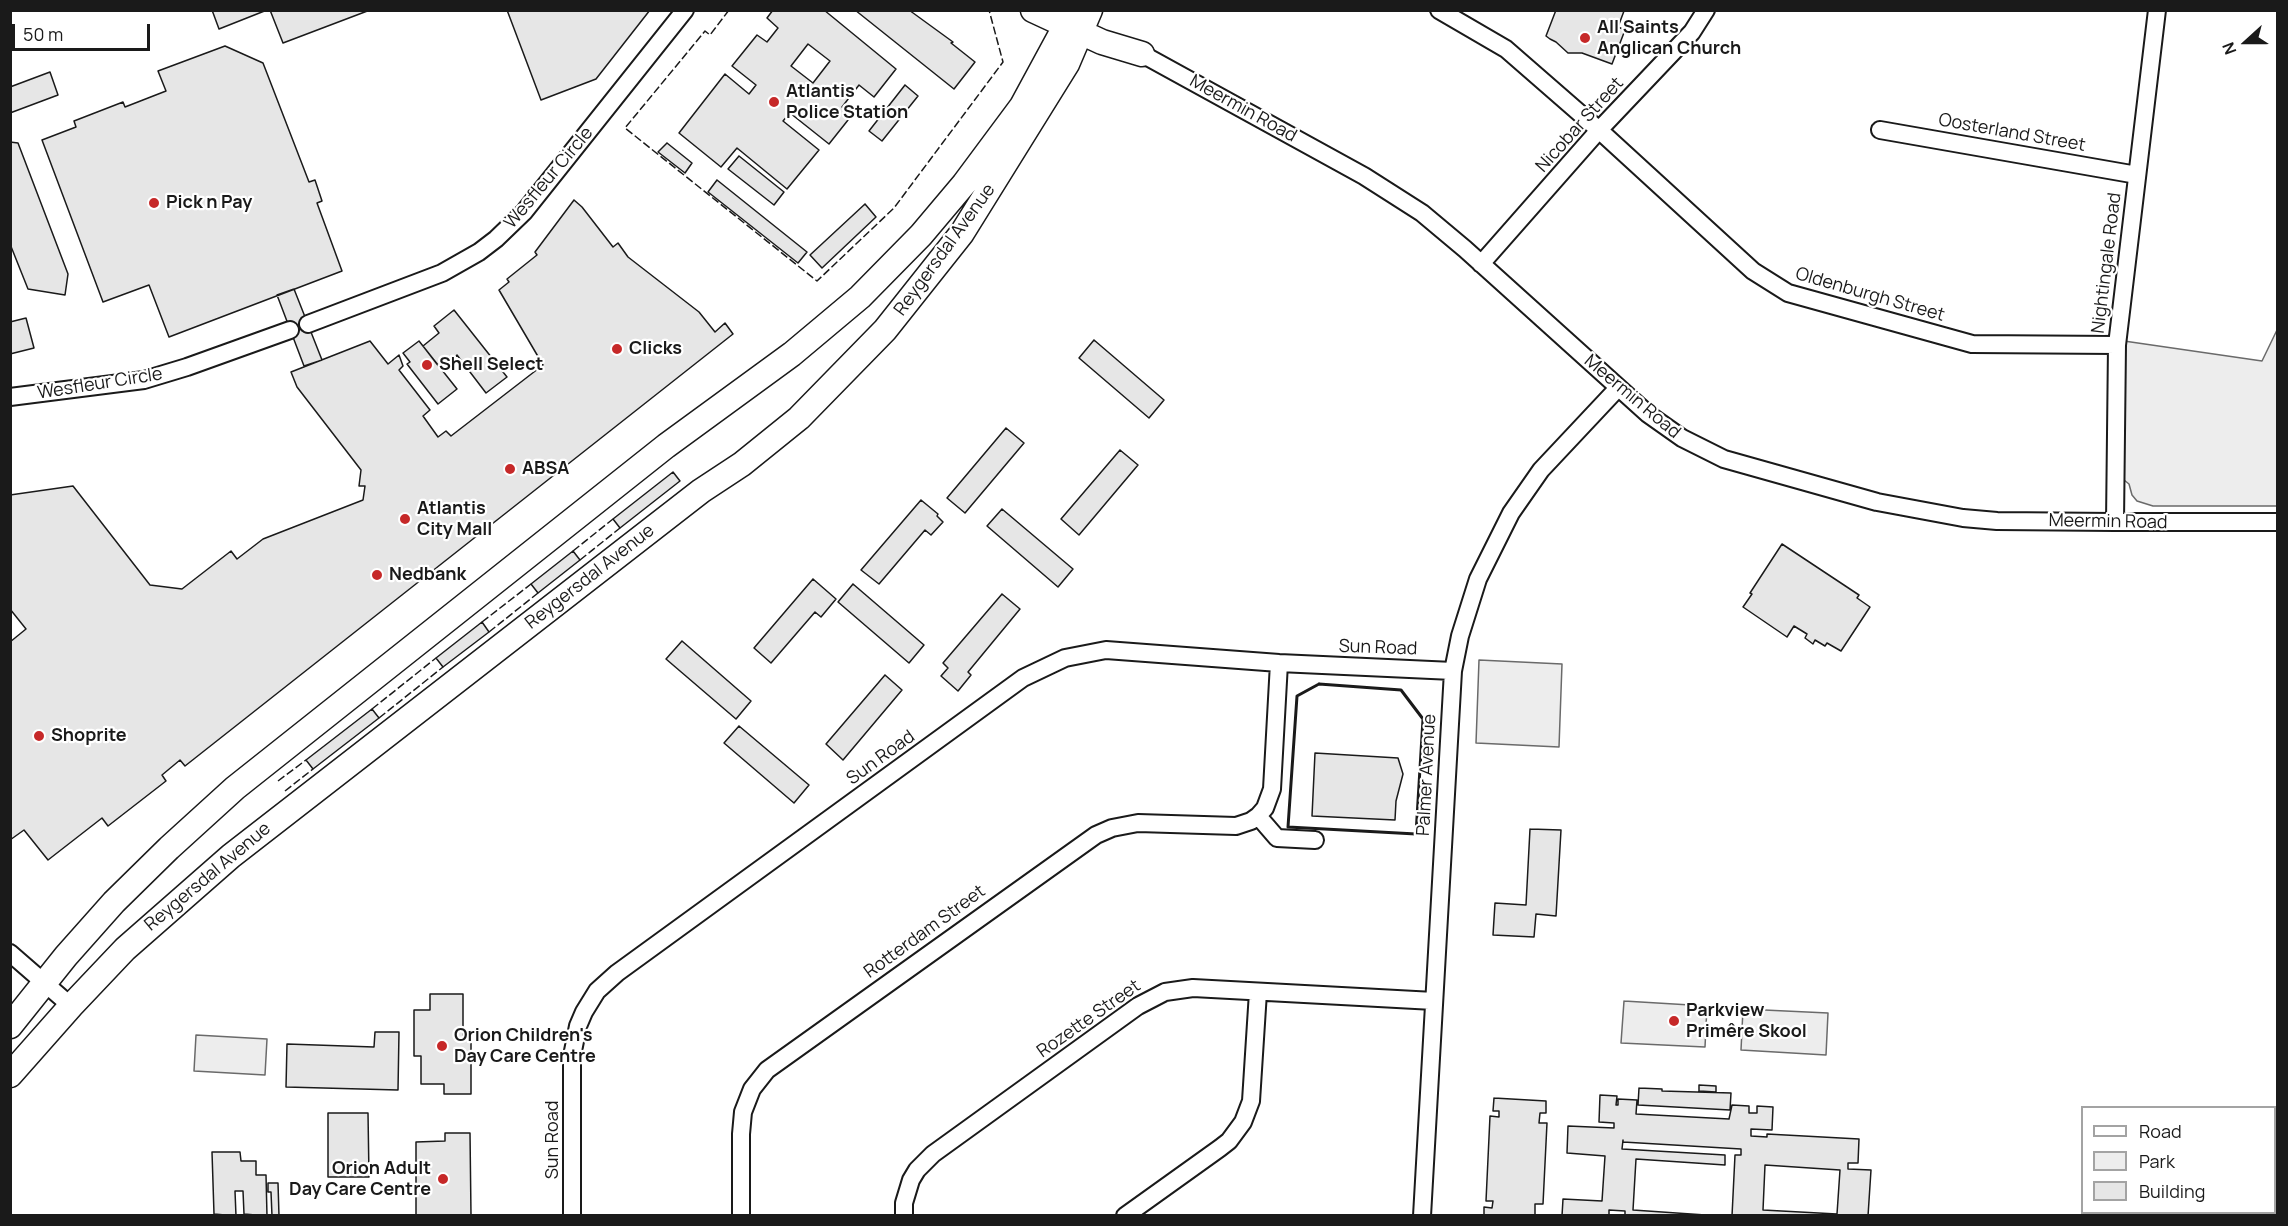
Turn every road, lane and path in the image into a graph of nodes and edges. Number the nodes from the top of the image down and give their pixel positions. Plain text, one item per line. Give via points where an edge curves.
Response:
1 (686, 10) edge
2 (1033, 10) edge
3 (1439, 10) edge
4 (1706, 10) edge
5 (2157, 10) edge
6 (1080, 17) edge
7 (1142, 54) joint
8 (1599, 130) junction
9 (1880, 130) dead end
10 (2137, 175) junction
11 (1481, 264) junction
12 (308, 324) dead end
13 (290, 330) dead end
14 (2117, 345) junction
15 (1618, 388) junction
16 (10, 397) edge
17 (2115, 522) junction
18 (2277, 522) edge
19 (1278, 663) junction
20 (1453, 671) junction
21 (1258, 816) junction
22 (1315, 840) dead end
23 (10, 953) edge
24 (44, 983) junction
25 (1258, 992) junction
26 (1434, 1001) junction
27 (71, 1006) junction
28 (10, 1026) edge
29 (10, 1076) edge
30 (572, 1215) edge
31 (741, 1215) edge
32 (904, 1215) edge
33 (1125, 1215) edge
34 (1422, 1215) edge

1 - 12 street, Wesfleur Circle via 524,212 496,239 442,273
2 - 6 main road
3 - 8 street via 1506,49
4 - 8 street, Nicobar Street via 1683,42
5 - 10 street, Nightingale Road
6 - 7 main road, Meermin Road via 1125,38
6 - 24 main road, Reygersdal Avenue via 1022,106 964,184 860,297 249,776 132,884
6 - 27 main road, Reygersdal Avenue via 1067,64 962,232 885,330 799,418 231,856 138,936
7 - 11 street, Meermin Road via 1393,194
8 - 11 street, Nicobar Street
8 - 14 street, Oldenburgh Street via 1753,271 1788,293 1972,344
9 - 10 street, Oosterland Street
10 - 14 street, Nightingale Road
11 - 15 street, Meermin Road
13 - 16 street, Wesfleur Circle via 144,380
14 - 17 street, Nightingale Road
15 - 17 street, Meermin Road via 1664,427 1708,452 1867,500 1963,518
15 - 20 street, Palmer Avenue via 1541,471 1511,513 1478,579
17 - 18 street, Meermin Road
19 - 20 street, Sun Road
19 - 21 street via 1272,789
19 - 30 street, Sun Road via 1106,650 1050,663 1023,678 617,973 590,1001 574,1041
20 - 26 street, Palmer Avenue
21 - 22 street via 1276,838
21 - 31 street, Rotterdam Street via 1236,826 1138,823 1096,835 767,1070 752,1089 743,1112
23 - 24 street
24 - 27 street
24 - 28 main road, Reygersdal Avenue
25 - 26 street, Rozette Street
25 - 32 street, Rozette Street via 1179,989 1138,1006 925,1161 907,1191
25 - 33 street via 1251,1101 1244,1122 1220,1148
26 - 34 street, Palmer Avenue
27 - 29 main road, Reygersdal Avenue

